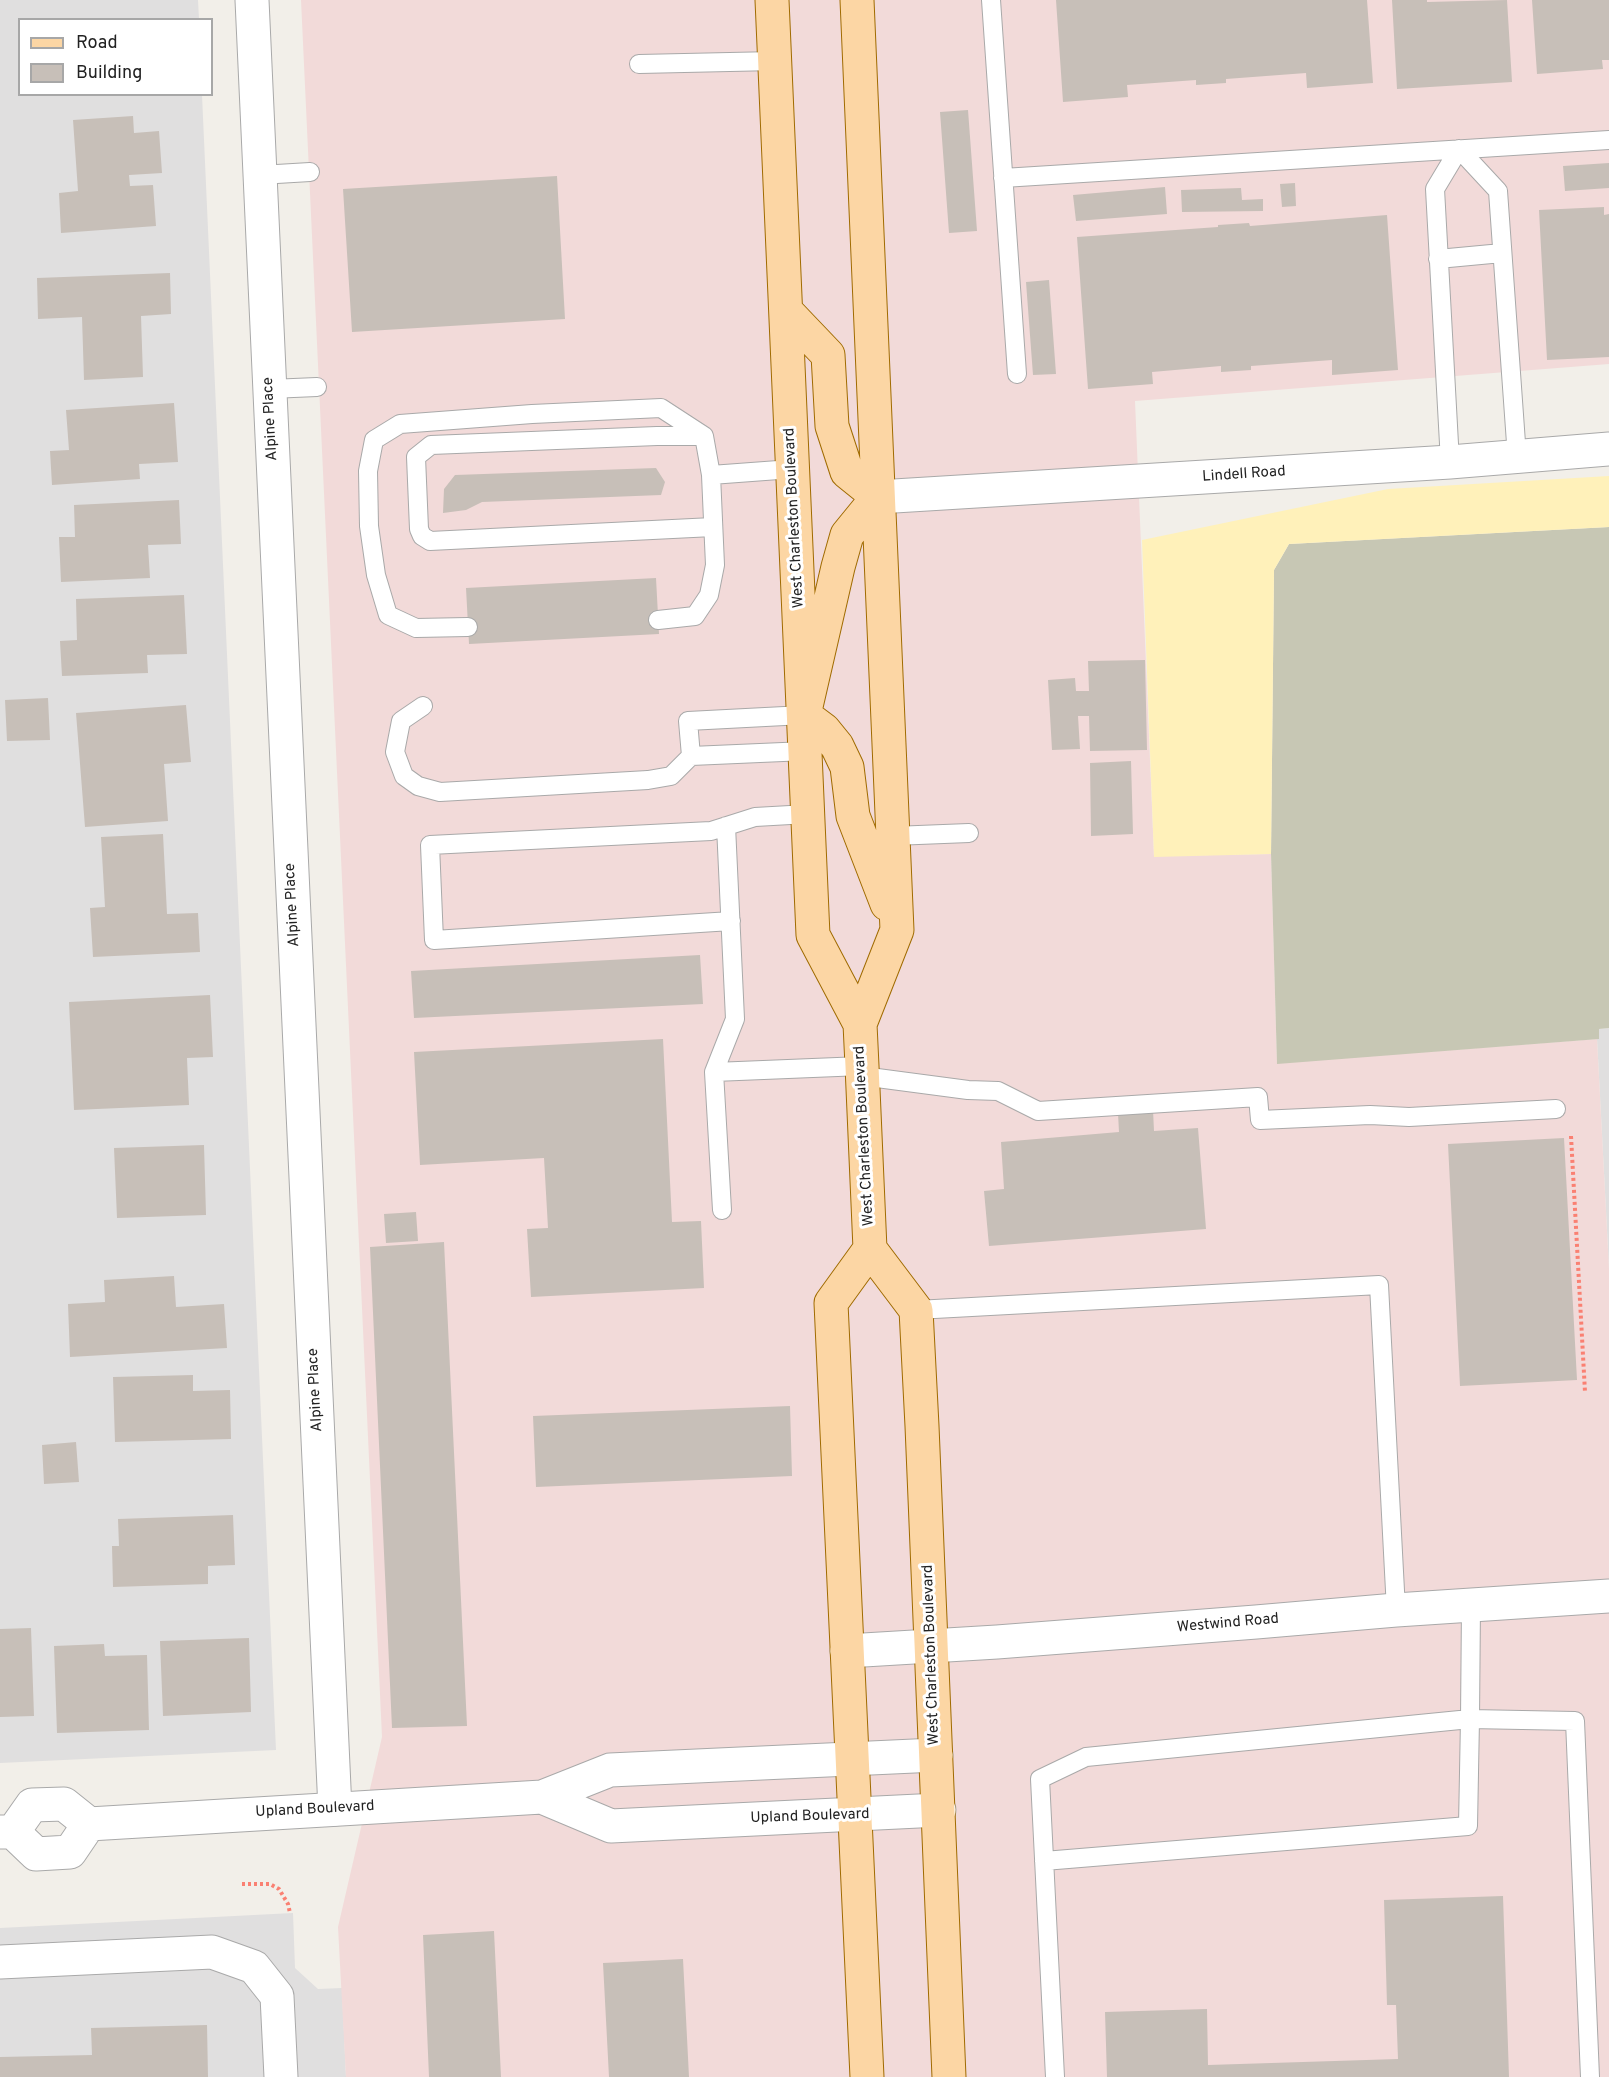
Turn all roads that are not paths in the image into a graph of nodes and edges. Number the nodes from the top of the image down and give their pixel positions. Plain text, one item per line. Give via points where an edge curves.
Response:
1 (252, 0) edge
2 (772, 0) edge
3 (857, 0) edge
4 (991, 0) edge
5 (774, 61) junction
6 (639, 64) dead end
7 (1609, 140) edge
8 (1459, 149) junction
9 (310, 172) dead end
10 (260, 175) junction
11 (1003, 178) junction
12 (1502, 253) junction
13 (1438, 259) junction
14 (786, 311) junction
15 (1017, 374) dead end
16 (317, 387) dead end
17 (270, 389) junction
18 (704, 436) junction
19 (1609, 449) edge
20 (1517, 457) junction
21 (1449, 462) junction
22 (792, 469) junction
23 (711, 475) junction
24 (878, 497) junction
25 (713, 527) junction
26 (658, 620) dead end
27 (468, 627) dead end
28 (423, 706) dead end
29 (804, 715) junction
30 (806, 751) junction
31 (691, 756) junction
32 (808, 814) junction
33 (726, 826) junction
34 (969, 833) dead end
35 (893, 836) junction
36 (731, 921) junction
37 (897, 930) junction
38 (860, 1024) junction
39 (862, 1071) junction
40 (714, 1072) junction
41 (1556, 1109) dead end
42 (722, 1210) dead end
43 (870, 1249) junction
44 (916, 1310) junction
45 (1609, 1596) edge
46 (1471, 1605) junction
47 (1396, 1610) junction
48 (932, 1646) junction
49 (847, 1651) junction
50 (1470, 1719) junction
51 (936, 1755) junction
52 (852, 1760) junction
53 (542, 1797) junction
54 (335, 1809) junction
55 (939, 1810) junction
56 (855, 1815) junction
57 (88, 1824) junction
58 (6, 1832) edge
59 (1044, 1861) junction
60 (0, 1962) edge
61 (281, 2077) edge
62 (867, 2077) edge
63 (949, 2077) edge
64 (1055, 2077) edge
65 (1590, 2077) edge

1 - 10 street, Alpine Place
2 - 5 main road, West Charleston Boulevard
3 - 24 main road, West Charleston Boulevard
4 - 11 lane
5 - 6 lane
5 - 14 main road, West Charleston Boulevard
7 - 8 lane
8 - 11 lane
8 - 12 lane via 1498,191
8 - 13 lane via 1435,189
9 - 10 lane
10 - 17 street, Alpine Place
11 - 15 lane
12 - 13 lane
12 - 20 lane
13 - 21 lane
14 - 22 main road, West Charleston Boulevard
14 - 24 main road via 828,355 832,426 847,472
16 - 17 lane
17 - 54 street, Alpine Place
18 - 23 lane
18 - 25 lane via 431,445 416,457 419,529 430,541
18 - 27 lane via 662,408 400,424 374,440 368,471 369,526 376,575 388,615 416,628
19 - 20 street, Lindell Road
20 - 21 street, Lindell Road
21 - 24 street, Lindell Road
22 - 23 lane
22 - 29 main road, West Charleston Boulevard
23 - 25 lane
24 - 29 main road via 848,535
24 - 35 main road, West Charleston Boulevard
25 - 26 lane via 715,565 709,595 695,616
28 - 31 lane via 402,721 395,752 404,776 418,786 440,792 648,780 671,776
29 - 30 main road, West Charleston Boulevard
29 - 31 lane via 688,721
29 - 37 main road via 824,730 847,767 854,816
30 - 31 lane
30 - 32 main road, West Charleston Boulevard
32 - 33 lane via 755,817
32 - 38 main road, West Charleston Boulevard via 813,935
33 - 36 lane
33 - 36 lane via 711,831 430,845 433,928 434,940
34 - 35 lane
35 - 37 main road, West Charleston Boulevard
36 - 40 lane via 735,1019
37 - 38 main road, West Charleston Boulevard
38 - 39 main road, West Charleston Boulevard
39 - 40 lane
39 - 41 lane via 968,1090 998,1091 1038,1111 1258,1097 1260,1120
39 - 43 main road, West Charleston Boulevard
40 - 42 lane
43 - 44 main road, West Charleston Boulevard
43 - 49 main road, West Charleston Boulevard via 831,1302
44 - 47 lane via 1380,1285
44 - 48 main road, West Charleston Boulevard
45 - 46 street, Westwind Road
46 - 47 street, Westwind Road
46 - 50 lane
47 - 48 street, Westwind Road
48 - 49 street, Westwind Road
48 - 51 main road, West Charleston Boulevard
49 - 52 main road, West Charleston Boulevard
50 - 59 lane via 1086,1757 1040,1779
50 - 59 lane via 1468,1826
50 - 65 lane via 1575,1721
51 - 52 street, Upland Boulevard
51 - 55 main road, West Charleston Boulevard
52 - 53 street, Upland Boulevard via 610,1770
52 - 56 main road, West Charleston Boulevard
53 - 54 street, Upland Boulevard
53 - 56 street, Upland Boulevard via 611,1826
54 - 57 street, Upland Boulevard
55 - 56 street, Upland Boulevard
55 - 63 main road, West Charleston Boulevard
56 - 62 main road, West Charleston Boulevard
57 - 58 street via 64,1804 33,1805
57 - 58 street via 70,1852 36,1854
59 - 64 lane
60 - 61 street via 212,1952 254,1967 277,1996

